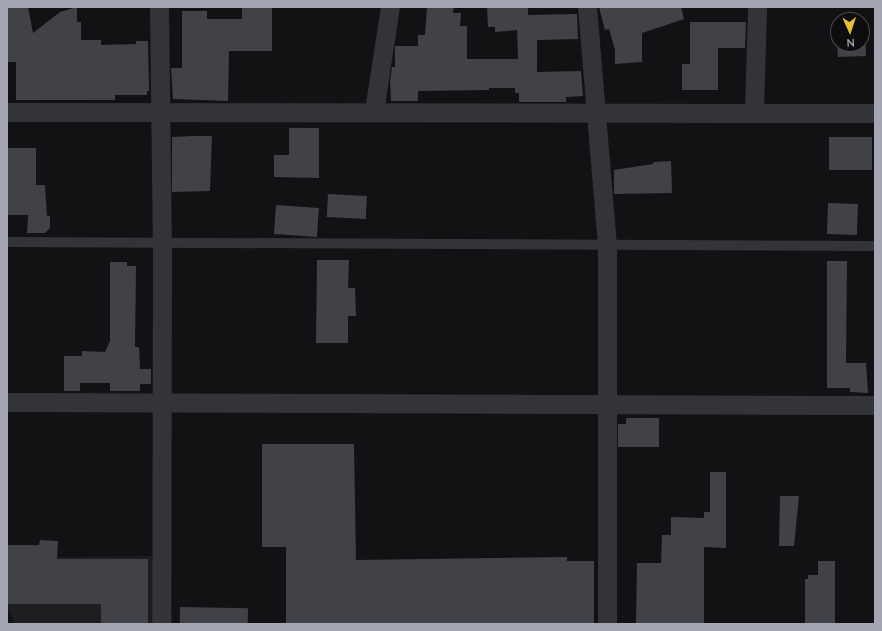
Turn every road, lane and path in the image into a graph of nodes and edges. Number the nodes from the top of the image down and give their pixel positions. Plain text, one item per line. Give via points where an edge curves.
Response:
1 (159, 7) edge
2 (390, 7) edge
3 (587, 7) edge
4 (757, 7) edge
5 (161, 111) junction
6 (374, 111) junction
7 (754, 111) junction
8 (7, 112) edge
9 (597, 112) junction
10 (875, 113) edge
11 (7, 242) edge
12 (162, 242) junction
13 (607, 246) junction
14 (875, 246) edge
15 (7, 402) edge
16 (161, 402) junction
17 (605, 404) junction
18 (875, 405) edge
19 (161, 624) edge
20 (607, 624) edge

1 - 5 street
2 - 6 street
3 - 9 street
4 - 7 street
5 - 6 street
5 - 8 street
5 - 12 street
6 - 9 street
7 - 9 street
7 - 10 street
9 - 13 street
11 - 12 lane
12 - 13 lane
12 - 16 street
13 - 14 lane
13 - 17 street
15 - 16 street
16 - 17 street
16 - 19 street
17 - 18 street
17 - 20 street

